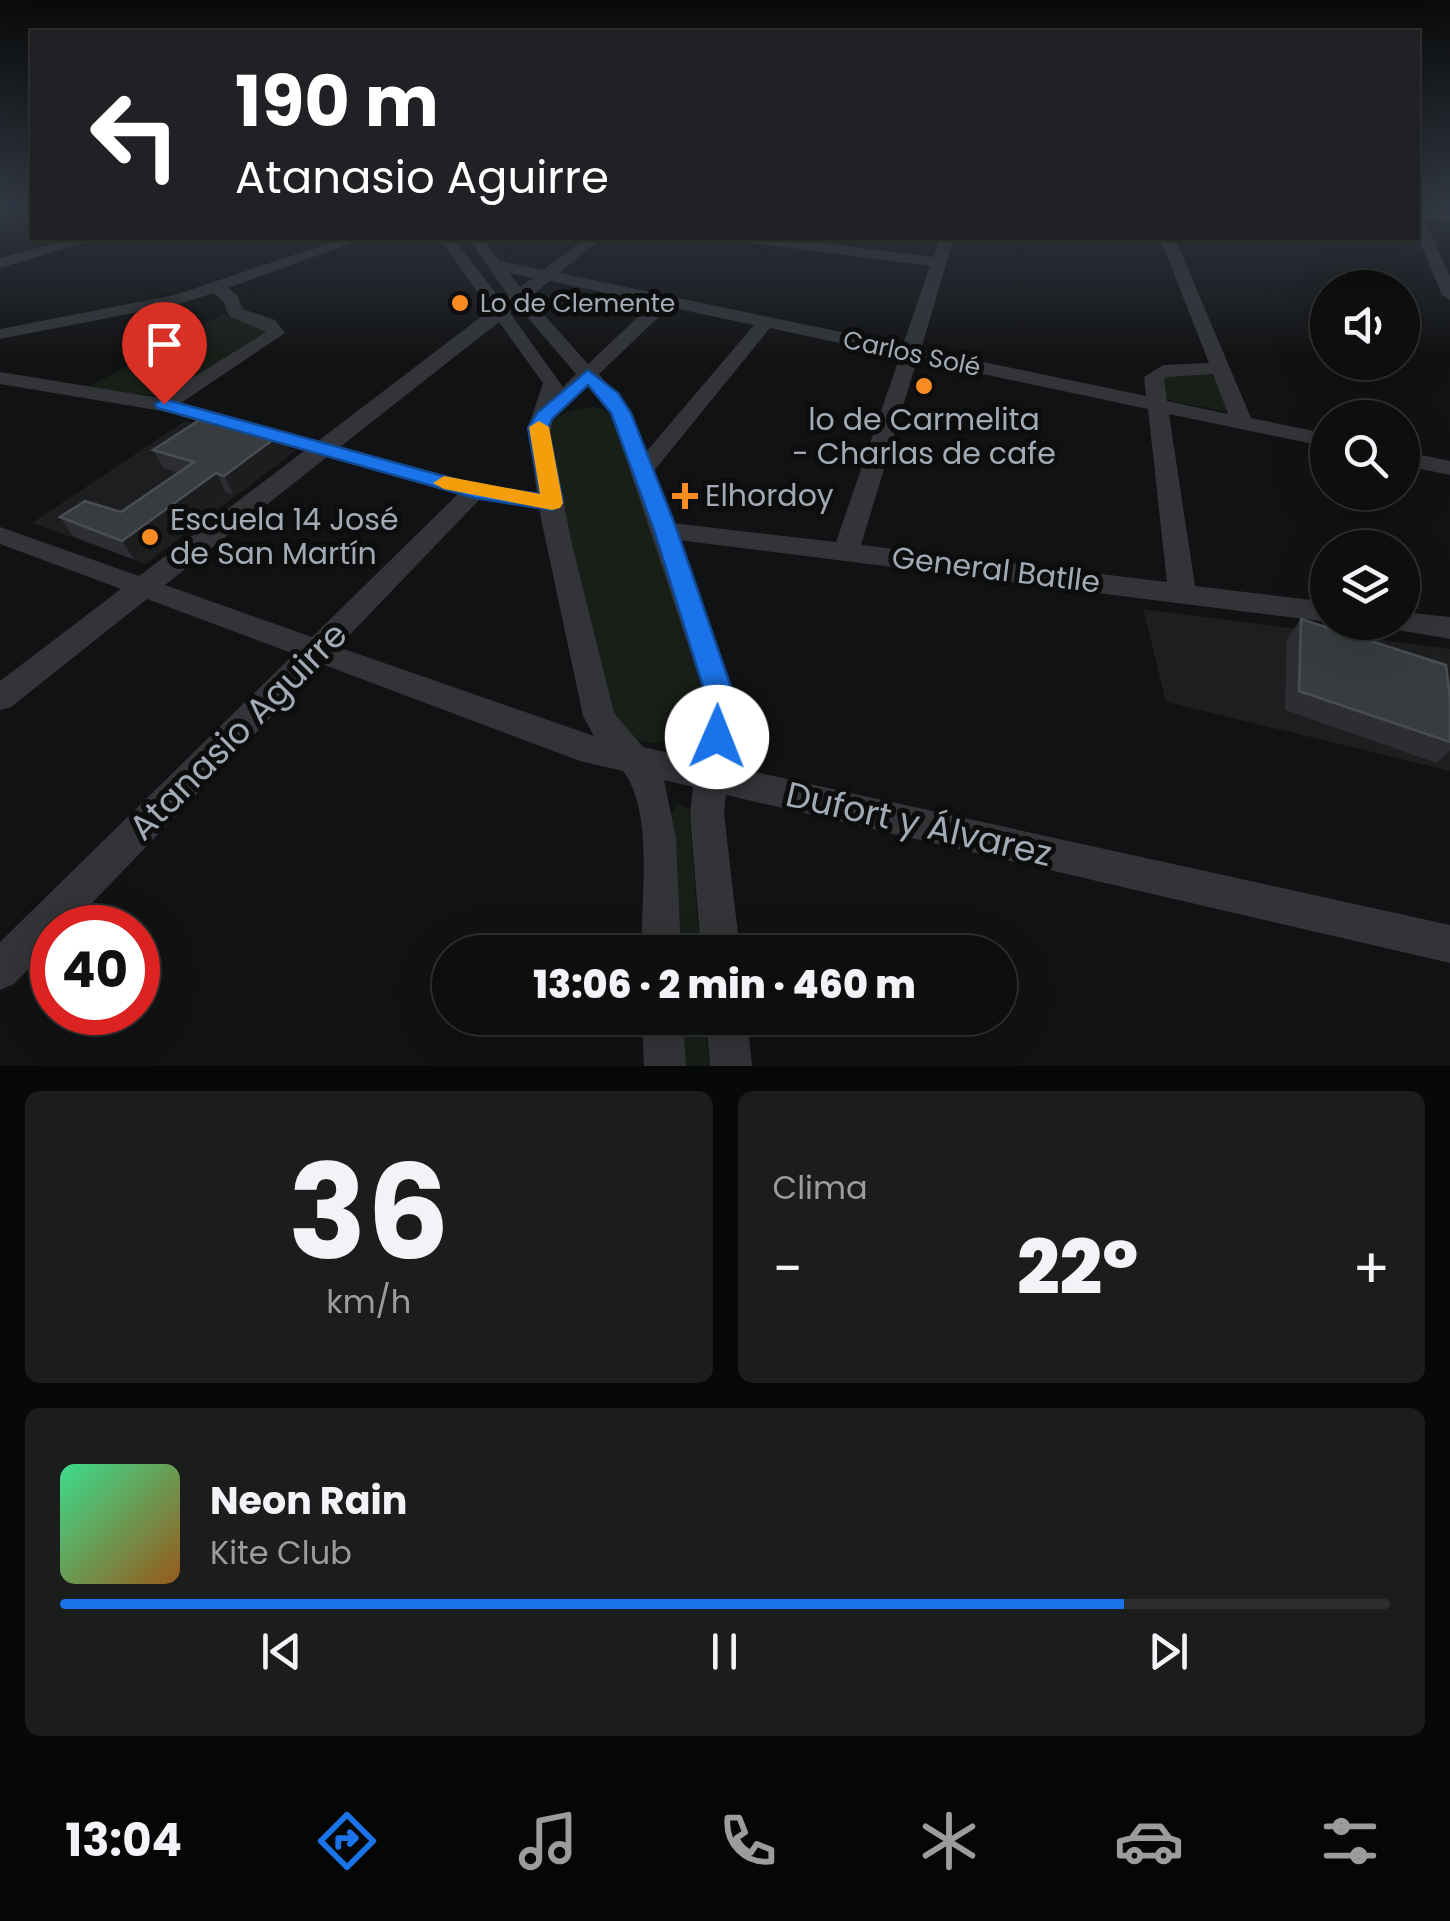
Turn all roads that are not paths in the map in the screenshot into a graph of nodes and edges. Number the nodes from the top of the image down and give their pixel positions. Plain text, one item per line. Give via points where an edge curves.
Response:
1 (297, 259) edge
2 (461, 259) edge
3 (491, 259) edge
4 (568, 259) edge
5 (913, 259) edge
6 (939, 259) edge
7 (1176, 259) edge
8 (1435, 259) edge
9 (938, 262) junction
10 (496, 265) junction
11 (546, 275) junction
12 (216, 287) junction
13 (1450, 296) edge
14 (519, 297) junction
15 (666, 301) junction
16 (499, 312) junction
17 (764, 323) junction
18 (0, 334) edge
19 (910, 353) junction
20 (1220, 368) junction
21 (588, 375) junction
22 (0, 378) edge
23 (164, 404) junction
24 (1158, 405) junction
25 (544, 417) junction
26 (1242, 422) junction
27 (1310, 437) edge
28 (323, 448) junction
29 (1420, 462) edge
30 (1450, 468) edge
31 (641, 472) junction
32 (475, 492) junction
33 (552, 503) junction
34 (665, 530) junction
35 (0, 535) edge
36 (846, 552) junction
37 (144, 587) junction
38 (1182, 592) junction
39 (1310, 610) edge
40 (1420, 624) edge
41 (1450, 628) edge
42 (318, 650) junction
43 (0, 698) edge
44 (626, 754) junction
45 (709, 776) junction
46 (660, 935) edge
47 (719, 935) edge
48 (1450, 944) edge
49 (0, 970) edge
50 (664, 1035) edge
51 (728, 1035) edge
52 (665, 1066) edge
53 (731, 1066) edge

1 - 12 street
2 - 16 street
3 - 10 street
4 - 11 street
5 - 9 street
6 - 9 street
7 - 20 street
8 - 13 street
9 - 19 street
10 - 11 street, Carlos Solé
10 - 14 street
11 - 14 street
11 - 15 street, Carlos Solé
12 - 18 street
12 - 23 street via 232,299 234,312 269,324 276,334
14 - 16 street
14 - 21 street
15 - 17 street, Carlos Solé
15 - 21 street
16 - 25 street via 552,383
16 - 28 street
17 - 19 street, Carlos Solé
17 - 31 street
19 - 24 street, Carlos Solé
19 - 36 street
20 - 24 street via 1158,372
20 - 26 street
21 - 25 street
21 - 31 street via 621,413
22 - 23 street
23 - 28 street
24 - 26 street, Carlos Solé
24 - 38 street
25 - 33 street via 538,428
26 - 27 street, Carlos Solé
28 - 32 street
28 - 37 street
29 - 30 street
31 - 34 street
32 - 33 street
32 - 42 street, Atanasio Aguirre
33 - 44 street via 598,716
34 - 36 street, General Batlle
34 - 45 street via 719,693
35 - 37 street, Dufort y Álvarez
36 - 38 street, General Batlle
37 - 42 street, Dufort y Álvarez
37 - 43 street
38 - 39 street, General Batlle
40 - 41 street
42 - 44 street, Dufort y Álvarez via 580,747
42 - 49 street, Atanasio Aguirre
44 - 45 street, Dufort y Álvarez
44 - 46 street via 647,778 654,802
45 - 47 street
45 - 48 street, Dufort y Álvarez
50 - 52 street
51 - 53 street

